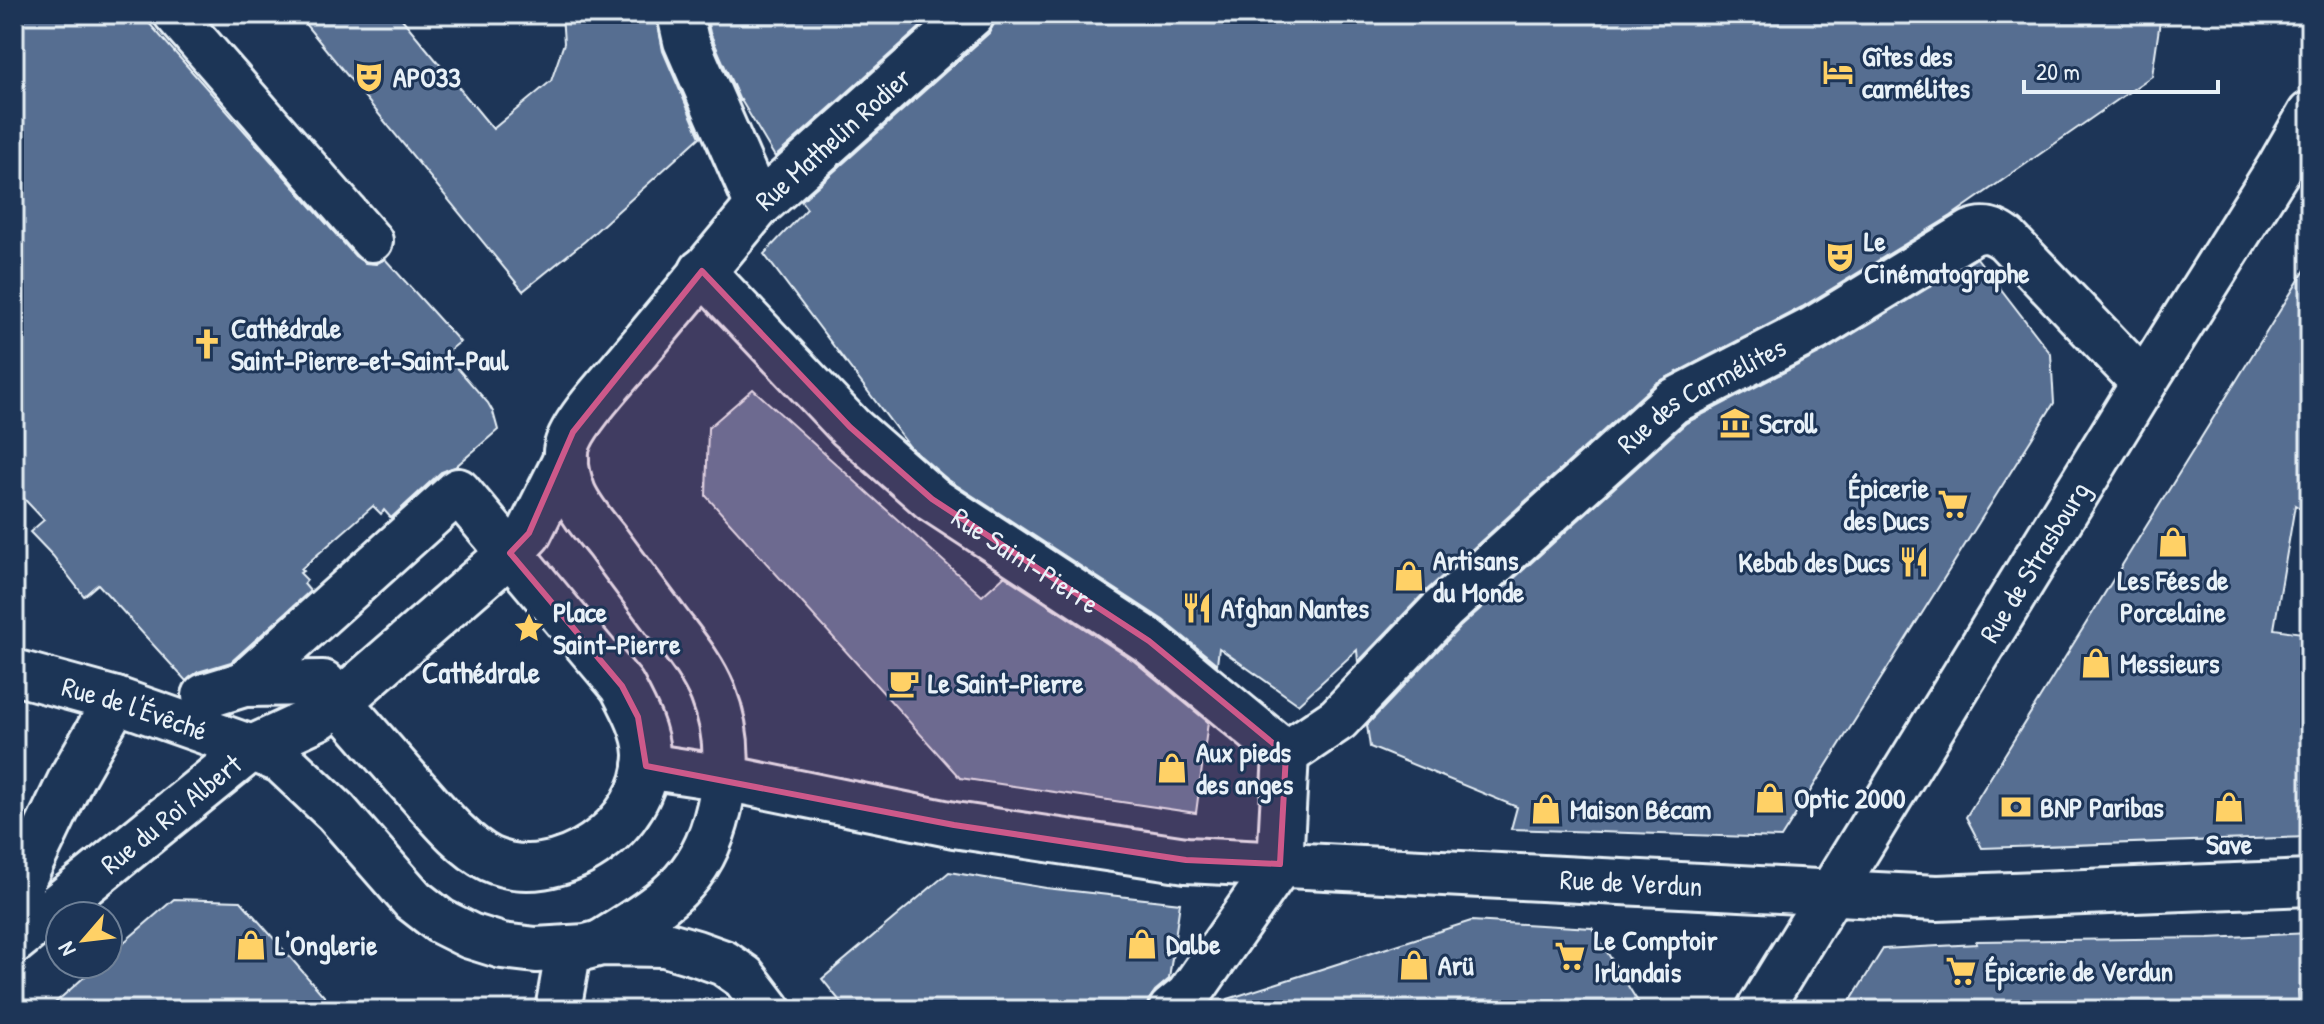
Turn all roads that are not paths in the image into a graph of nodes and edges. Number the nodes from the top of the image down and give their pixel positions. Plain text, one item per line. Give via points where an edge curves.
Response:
1 (680, 14) edge
2 (972, 14) edge
3 (177, 15) edge
4 (2310, 114) edge
5 (758, 206) junction
6 (372, 241) dead end
7 (702, 271) junction
8 (2144, 383) junction
9 (566, 459) junction
10 (510, 553) junction
11 (14, 672) edge
12 (116, 700) junction
13 (339, 702) junction
14 (252, 748) junction
15 (1286, 754) junction
16 (646, 766) junction
17 (725, 778) junction
18 (1280, 864) junction
19 (2310, 883) edge
20 (1834, 892) junction
21 (14, 898) edge
22 (14, 941) edge
23 (585, 946) junction
24 (558, 1010) edge
25 (769, 1010) edge
26 (1171, 1010) edge
27 (1759, 1010) edge

1 - 5 street via 686,41
2 - 5 street, Rue Mathelin Rodier
3 - 6 lane
4 - 8 street, Rue de Strasbourg
5 - 7 street, Rue Mathelin Rodier
7 - 9 street via 573,432
7 - 15 street, Rue Saint-Pierre via 850,427 932,499 1149,641
8 - 15 street, Rue des Carmélites via 2006,239 1992,231 1971,233 1814,329 1672,402 1443,609 1338,719
8 - 20 street, Rue de Strasbourg
9 - 10 street via 529,533
9 - 17 street via 574,496 696,661 712,691 723,723
10 - 13 street
10 - 13 street via 467,480 224,690 323,683
10 - 16 street via 622,686 638,717
11 - 12 street, Rue de l'Évêché
12 - 14 street, Rue de l'Évêché
12 - 21 street
13 - 14 street
13 - 16 street via 439,815 492,860 546,865 606,837 640,792
14 - 22 street, Rue du Roi Albert
14 - 23 street via 282,761 336,812 413,900 440,921 502,946
15 - 18 street
16 - 17 street
17 - 18 street, Rue de Verdun via 954,825 1186,860
17 - 23 street via 717,824 684,882 660,906
18 - 20 street, Rue de Verdun
18 - 26 street via 1188,996
19 - 20 street, Rue de Verdun via 1976,898
20 - 27 street, Rue de Strasbourg
23 - 24 street
23 - 25 street via 665,944 696,953 744,977

